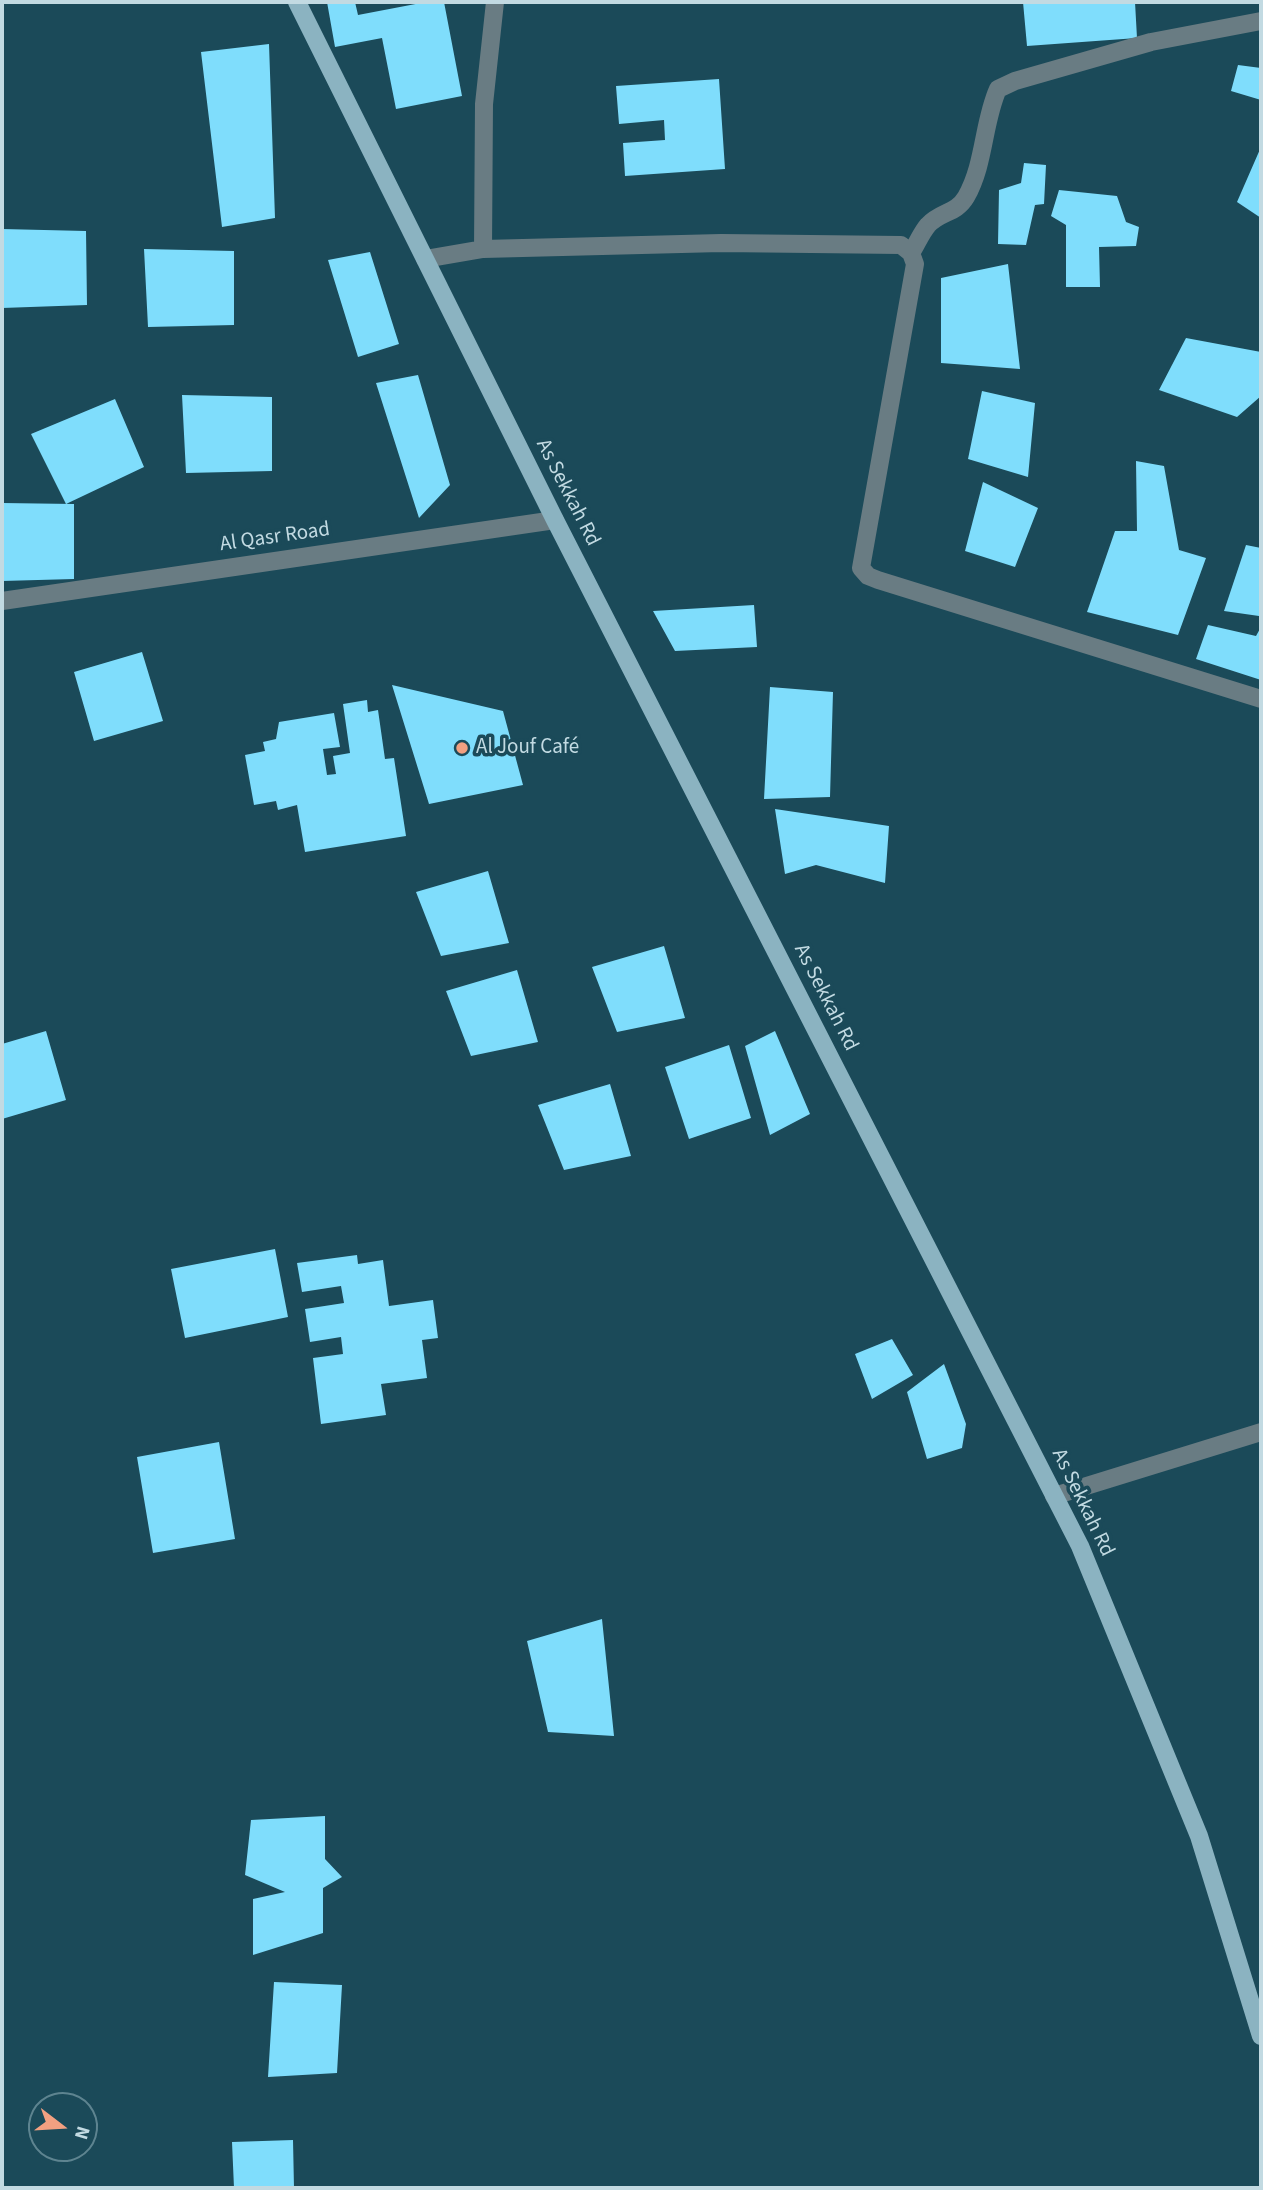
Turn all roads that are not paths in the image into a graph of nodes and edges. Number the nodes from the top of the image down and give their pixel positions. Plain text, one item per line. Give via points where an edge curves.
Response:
1 (297, 2) edge
2 (495, 2) edge
3 (1261, 21) edge
4 (483, 249) junction
5 (911, 253) junction
6 (425, 259) junction
7 (555, 520) junction
8 (2, 601) edge
9 (1261, 699) edge
10 (1261, 1432) edge
11 (1054, 1496) junction
12 (1261, 2036) edge

1 - 6 main road, As Sekkah Rd
2 - 4 street via 484,104
3 - 5 street via 1151,42 998,89 967,195 957,209 928,226
4 - 5 street via 901,245
4 - 6 street
5 - 9 street via 915,264 861,568 878,580
6 - 7 main road, As Sekkah Rd
7 - 8 street, Al Qasr Road
7 - 11 main road, As Sekkah Rd
10 - 11 street
11 - 12 main road, As Sekkah Rd via 1080,1546 1199,1836

